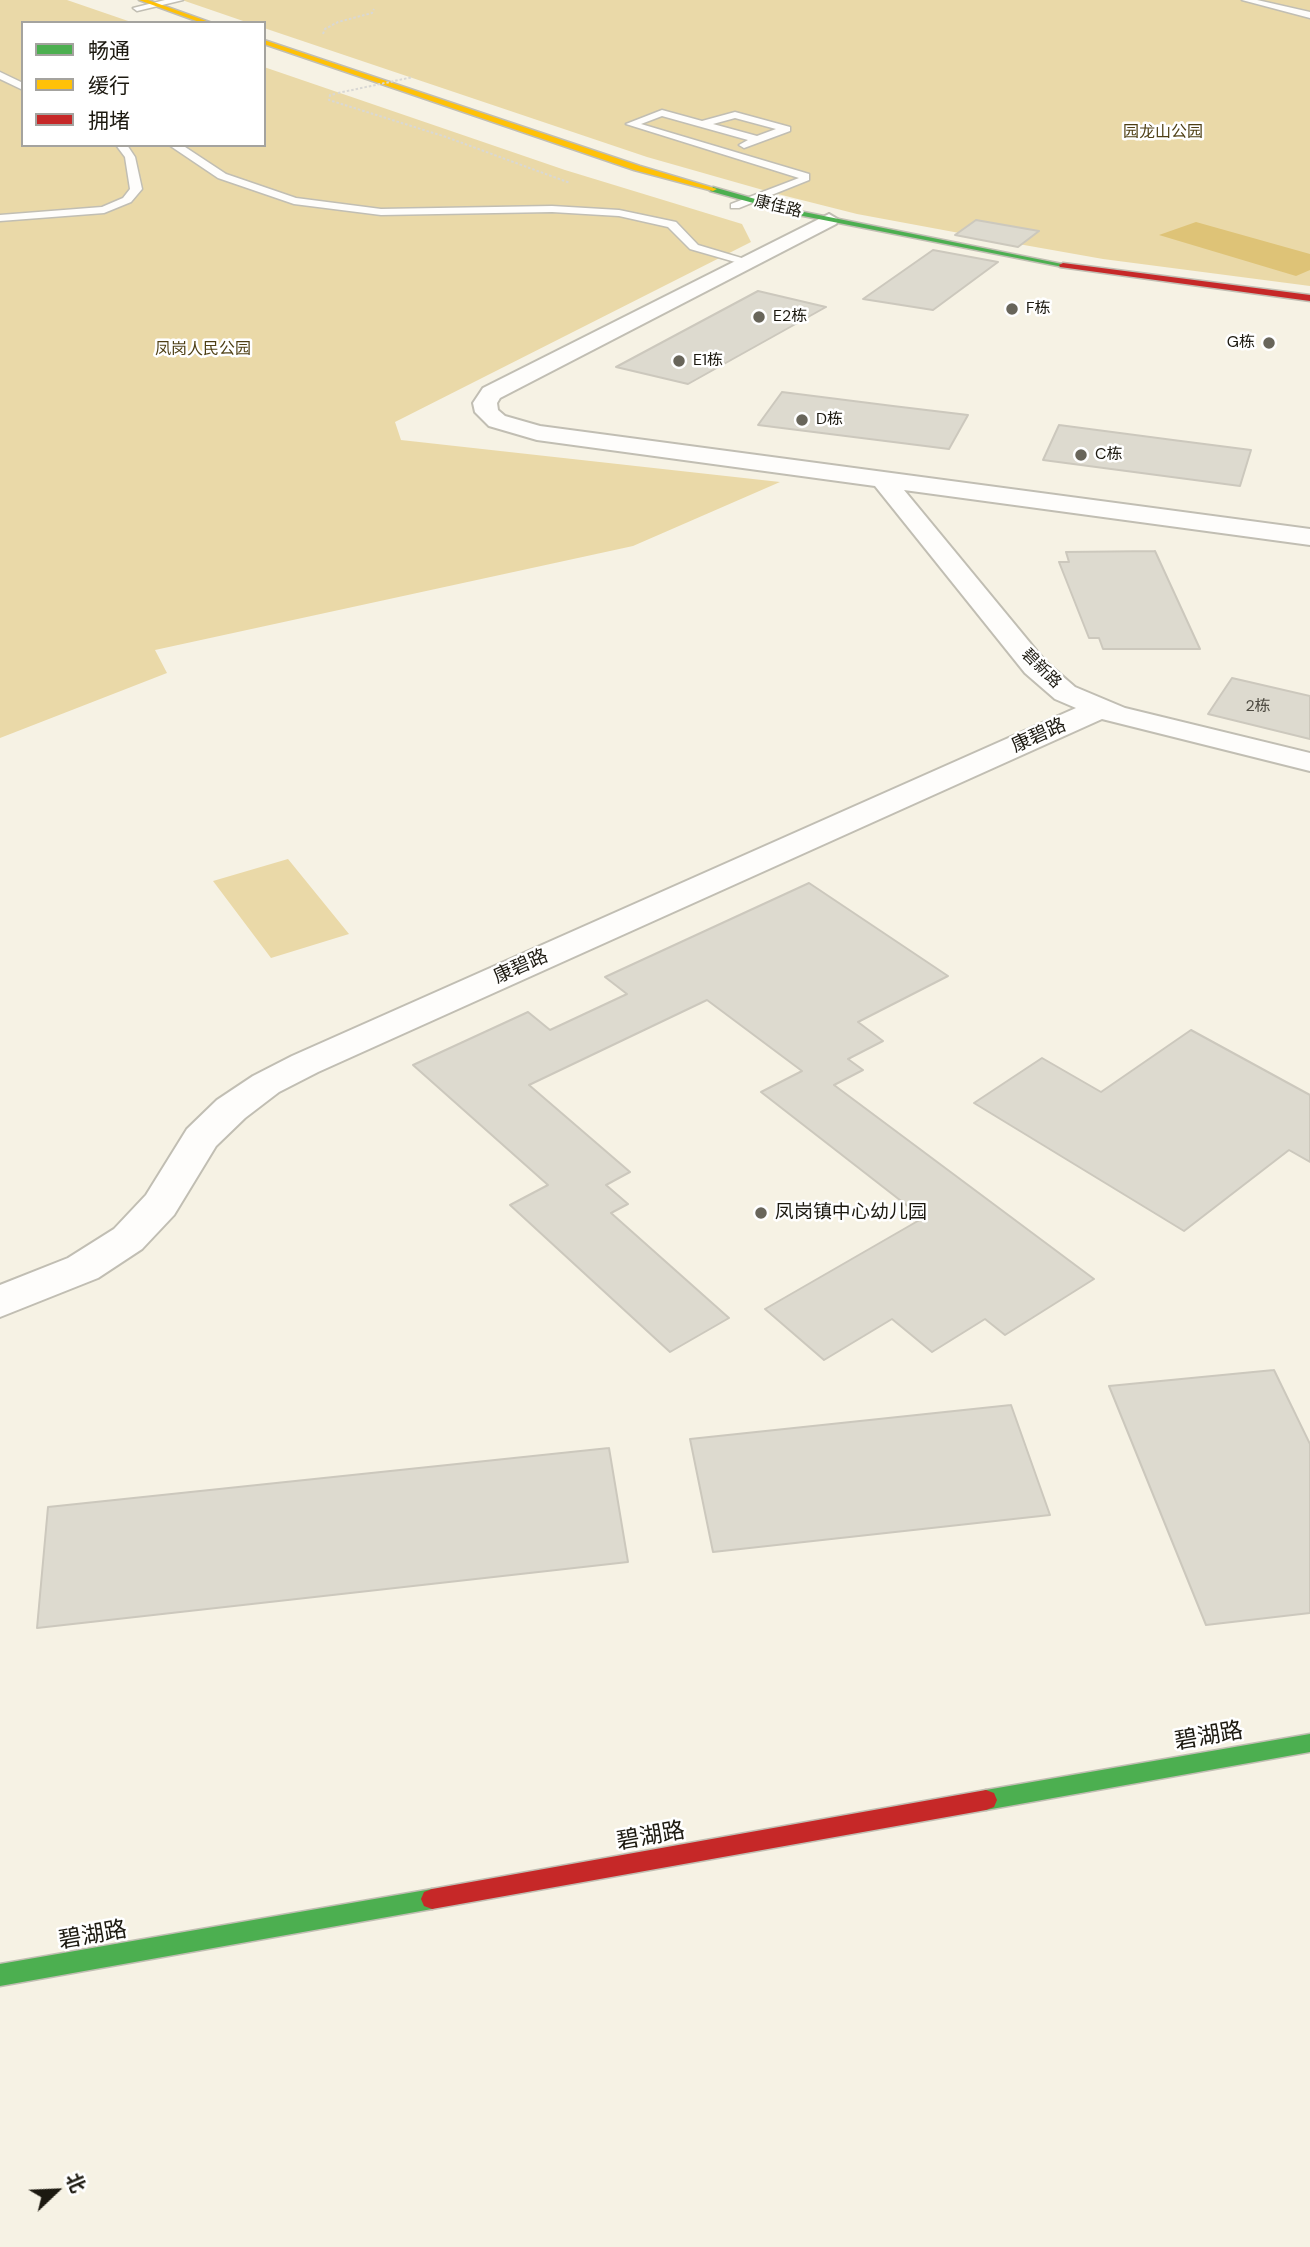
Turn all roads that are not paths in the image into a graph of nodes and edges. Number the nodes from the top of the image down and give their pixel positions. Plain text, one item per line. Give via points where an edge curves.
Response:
1 (179, 0) edge
2 (1246, 0) edge
3 (140, 4) edge
4 (1310, 15) edge
5 (175, 21) edge
6 (202, 21) edge
7 (266, 42) edge
8 (266, 53) edge
9 (0, 75) edge
10 (21, 86) edge
11 (702, 124) junction
12 (759, 140) junction
13 (122, 147) edge
14 (177, 147) edge
15 (723, 151) junction
16 (743, 204) junction
17 (0, 218) edge
18 (823, 224) junction
19 (748, 262) junction
20 (1310, 298) edge
21 (1310, 308) edge
22 (883, 480) junction
23 (1310, 537) edge
24 (1100, 709) junction
25 (1310, 762) edge
26 (0, 1302) edge
27 (1310, 1743) edge
28 (0, 1975) edge

1 - 3 lane
2 - 4 lane
3 - 5 street
3 - 6 street
7 - 16 street, 康佳路
8 - 16 street, 康佳路 via 583,162
9 - 10 lane
11 - 12 lane
11 - 12 lane via 735,115 786,130
11 - 15 lane via 662,113 631,124
12 - 15 lane
13 - 17 lane via 130,157 136,189 127,200 75,214
14 - 19 lane via 222,176 294,201 381,212 552,209 619,213 672,224 694,247
15 - 16 lane via 805,176
16 - 18 street, 康佳路
18 - 19 street
18 - 20 street, 康佳路 via 1064,265
18 - 21 street, 康佳路 via 1057,274
19 - 22 street via 491,393 485,402 487,412 496,421 537,433
22 - 23 street
22 - 24 street, 碧新路 via 1047,680
24 - 25 street, 碧新路
24 - 26 street, 康碧路 via 266,1084 201,1138 160,1205 128,1239 83,1268
27 - 28 street, 碧湖路

